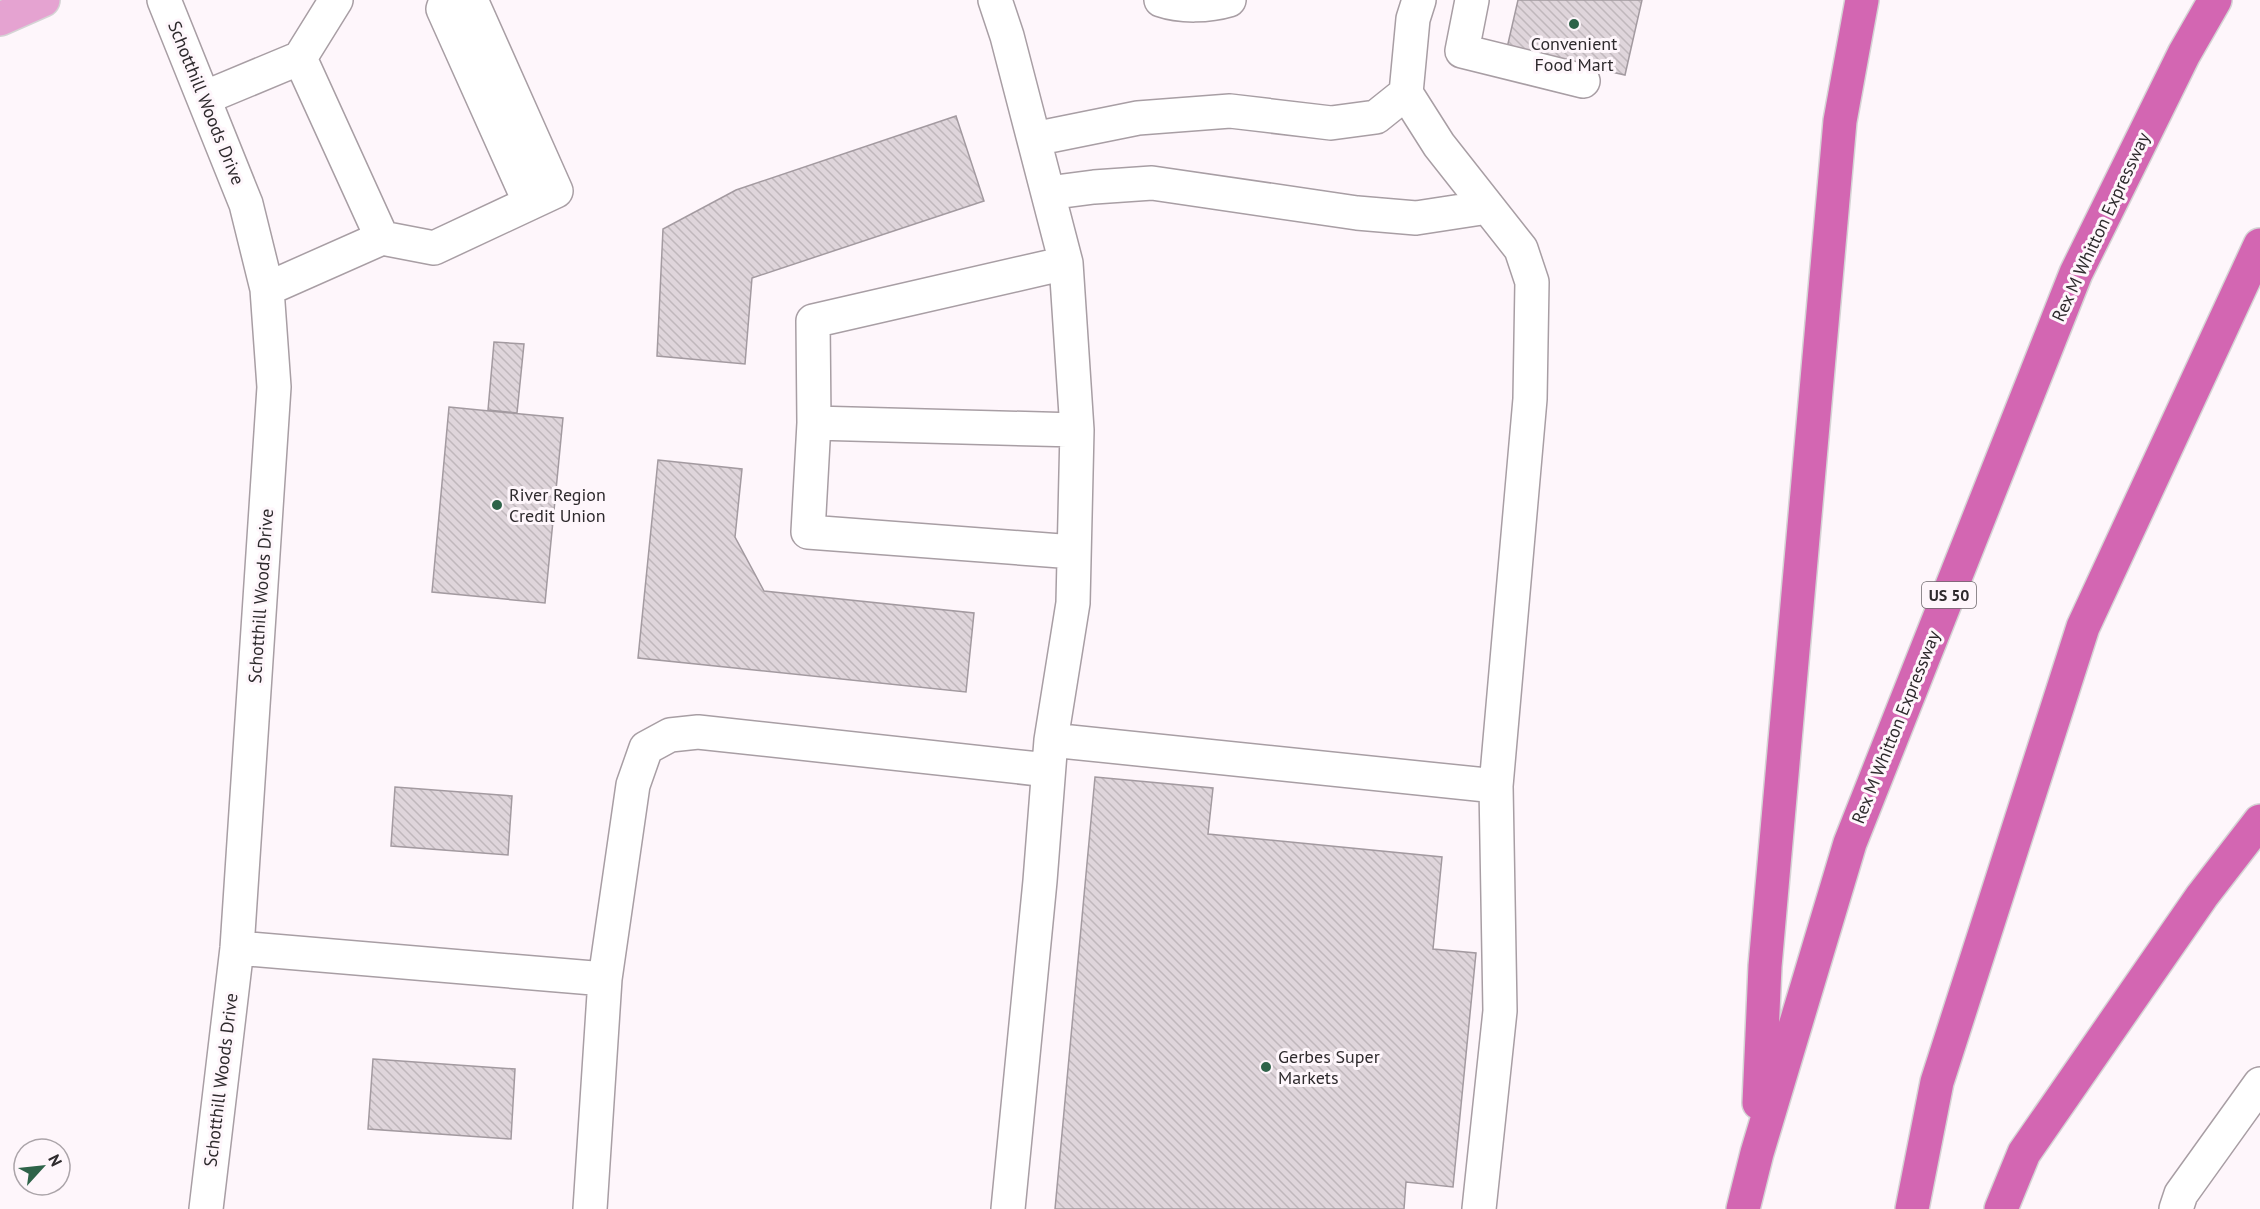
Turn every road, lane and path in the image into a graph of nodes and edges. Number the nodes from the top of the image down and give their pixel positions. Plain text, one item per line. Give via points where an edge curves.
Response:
1 (43, 0) edge
2 (164, 0) edge
3 (336, 0) edge
4 (446, 0) edge
5 (471, 0) edge
6 (995, 0) edge
7 (1161, 0) edge
8 (1229, 0) edge
9 (1419, 0) edge
10 (1472, 0) edge
11 (1862, 0) edge
12 (2215, 0) edge
13 (0, 19) edge
14 (300, 58) junction
15 (1583, 81) dead end
16 (1406, 93) junction
17 (204, 98) junction
18 (1034, 139) junction
19 (1048, 193) junction
20 (530, 203) junction
21 (1488, 207) junction
22 (382, 238) junction
23 (2260, 244) edge
24 (1066, 263) junction
25 (267, 289) junction
26 (814, 423) junction
27 (1077, 430) junction
28 (1074, 552) junction
29 (1050, 755) junction
30 (1496, 786) junction
31 (2260, 821) edge
32 (237, 948) junction
33 (605, 979) junction
34 (2260, 1084) edge
35 (1757, 1153) junction
36 (206, 1209) edge
37 (590, 1209) edge
38 (1008, 1209) edge
39 (1479, 1209) edge
40 (1743, 1209) edge
41 (1911, 1209) edge
42 (2001, 1209) edge
43 (2176, 1209) edge

1 - 13 main road
2 - 17 street, Schotthill Woods Drive
3 - 14 street
4 - 20 street via 443,9
5 - 20 street via 556,191
6 - 18 street
7 - 8 street via 1216,4
9 - 16 street via 1413,19
10 - 15 street via 1462,51
11 - 35 highway via 1840,121 1765,966
12 - 35 highway, Rex M Whitton Expressway / US 50 via 2184,54 2076,273 1850,843
14 - 17 street
14 - 22 street
16 - 18 street via 1376,117 1331,123 1230,111 1138,118
16 - 21 street
17 - 25 street, Schotthill Woods Drive via 246,204
18 - 19 street
19 - 21 street via 1152,183 1416,218
19 - 24 street
20 - 22 street via 434,248
21 - 30 street via 1521,249 1532,282 1530,399
22 - 25 street
23 - 41 highway via 2083,627 1937,1082
24 - 26 street via 813,321
24 - 27 street
25 - 32 street, Schotthill Woods Drive via 274,387
26 - 27 street
26 - 28 street via 808,531
27 - 28 street
28 - 29 street via 1073,603
29 - 30 street
29 - 33 street via 698,732 670,735 646,748 633,785
29 - 38 street
30 - 39 street via 1500,1011
31 - 42 highway via 2202,896 2024,1154
32 - 33 street
32 - 36 street, Schotthill Woods Drive
33 - 37 street
34 - 43 street via 2181,1194
35 - 40 highway, Rex M Whitton Expressway / US 50

